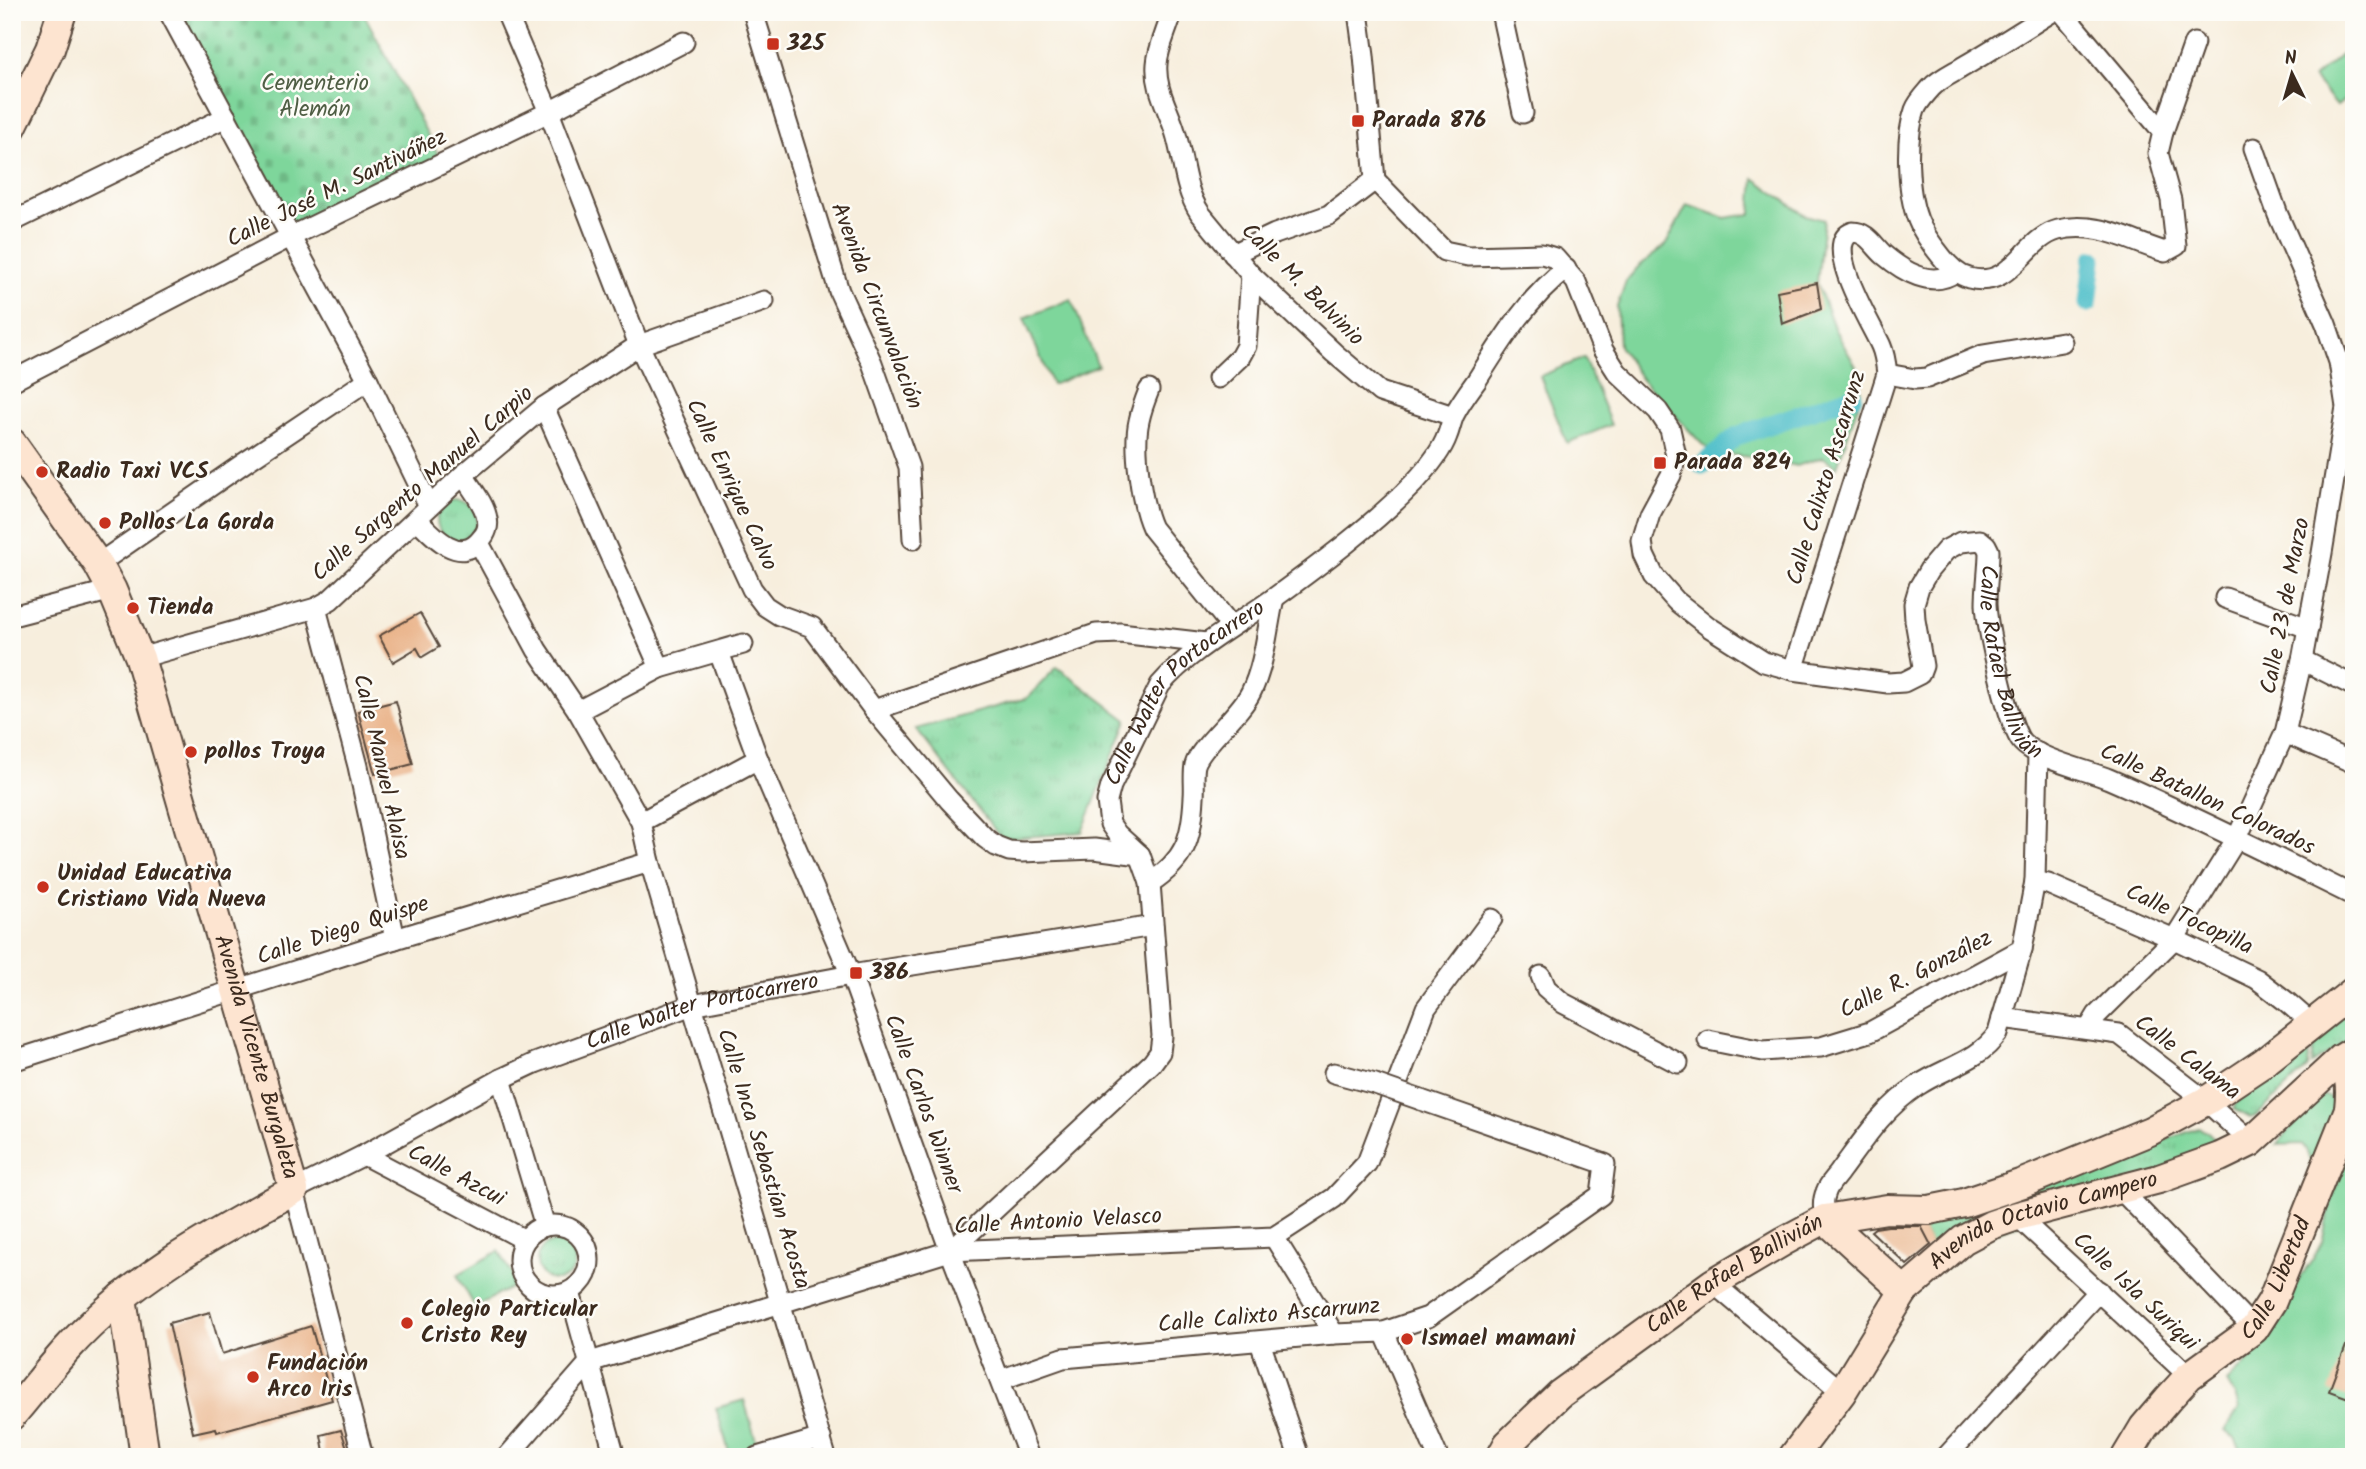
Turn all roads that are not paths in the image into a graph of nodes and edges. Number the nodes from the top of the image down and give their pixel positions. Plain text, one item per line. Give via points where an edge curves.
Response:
1 (62, 12) edge
2 (169, 12) edge
3 (506, 12) edge
4 (753, 12) edge
5 (1172, 12) edge
6 (1358, 12) edge
7 (1501, 12) edge
8 (2052, 12) edge
9 (2062, 12) edge
10 (684, 42) dead end
11 (2194, 43) dead end
12 (21, 84) edge
13 (548, 111) junction
14 (1523, 113) dead end
15 (226, 117) junction
16 (12, 127) edge
17 (2163, 132) junction
18 (2254, 148) dead end
19 (1375, 180) junction
20 (12, 222) edge
21 (290, 237) junction
22 (1233, 254) junction
23 (1566, 269) junction
24 (1955, 272) junction
25 (1251, 275) junction
26 (764, 300) dead end
27 (2062, 342) dead end
28 (639, 345) junction
29 (1887, 373) junction
30 (1218, 379) dead end
31 (368, 380) junction
32 (12, 382) edge
33 (1149, 390) dead end
34 (544, 407) junction
35 (1453, 416) junction
36 (12, 443) edge
37 (463, 475) junction
38 (423, 513) junction
39 (913, 539) dead end
40 (479, 543) junction
41 (98, 564) junction
42 (112, 590) junction
43 (1274, 598) junction
44 (2225, 598) dead end
45 (316, 607) junction
46 (12, 616) edge
47 (1231, 626) junction
48 (2308, 628) junction
49 (1206, 643) junction
50 (743, 644) dead end
51 (719, 652) junction
52 (140, 658) junction
53 (2302, 660) junction
54 (660, 668) junction
55 (1793, 670) junction
56 (2354, 686) edge
57 (578, 710) junction
58 (874, 710) junction
59 (2285, 733) junction
60 (2038, 753) junction
61 (758, 758) junction
62 (2354, 763) edge
63 (641, 822) junction
64 (2237, 838) junction
65 (1140, 855) junction
66 (650, 862) junction
67 (2035, 881) junction
68 (1150, 883) junction
69 (2354, 896) edge
70 (1492, 919) dead end
71 (1153, 926) junction
72 (396, 939) junction
73 (2174, 939) junction
74 (2022, 949) junction
75 (851, 975) junction
76 (1541, 976) dead end
77 (2354, 991) edge
78 (235, 992) junction
79 (692, 1005) junction
80 (2002, 1018) junction
81 (2311, 1023) junction
82 (2089, 1028) junction
83 (1708, 1040) dead end
84 (2348, 1055) edge
85 (12, 1061) edge
86 (1678, 1063) dead end
87 (1334, 1073) dead end
88 (501, 1079) junction
89 (2206, 1101) junction
90 (2251, 1142) junction
91 (364, 1155) junction
92 (2122, 1189) junction
93 (294, 1190) junction
94 (2017, 1216) junction
95 (1825, 1219) junction
96 (545, 1226) junction
97 (1274, 1237) junction
98 (526, 1240) junction
99 (950, 1251) junction
100 (1713, 1283) junction
101 (1904, 1290) junction
102 (2099, 1291) junction
103 (570, 1292) junction
104 (122, 1297) junction
105 (781, 1305) junction
106 (2254, 1329) junction
107 (1384, 1332) junction
108 (1334, 1334) junction
109 (1260, 1342) junction
110 (590, 1362) junction
111 (2189, 1377) junction
112 (1000, 1380) junction
113 (1842, 1392) junction
114 (12, 1415) edge
115 (824, 1447) edge
116 (145, 1457) edge
117 (363, 1457) edge
118 (507, 1457) edge
119 (615, 1457) edge
120 (757, 1457) edge
121 (1029, 1457) edge
122 (1299, 1457) edge
123 (1438, 1457) edge
124 (1501, 1457) edge
125 (1793, 1457) edge
126 (1946, 1457) edge
127 (2126, 1457) edge

1 - 12 street via 50,49
2 - 15 street
3 - 13 street, Calle Enrique Calvo
4 - 39 street, Avenida Circunvalación via 839,291 872,363 909,467
5 - 22 street, Calle M. Balvinio via 1157,62 1161,99 1175,131 1193,202
6 - 19 street
7 - 14 street
8 - 24 street via 1933,85 1916,109 1909,140 1912,200 1925,234
9 - 17 street
10 - 13 street, Calle José M. Santiváñez
11 - 17 street
12 - 16 street
13 - 21 street, Calle José M. Santiváñez
13 - 28 street, Calle Enrique Calvo
15 - 20 street
15 - 21 street
17 - 24 street via 2158,153 2171,200 2177,242 2172,249 2165,252 2108,230 2078,227 2044,236 1997,277 1969,278
18 - 48 street, Calle 23 de Marzo via 2326,324 2339,362 2346,407
19 - 22 street via 1329,215
19 - 23 street via 1444,251 1468,256 1542,254
21 - 31 street
21 - 32 street, Calle José M. Santiváñez
22 - 25 street, Calle M. Balvinio
23 - 35 street, Calle Walter Portocarrero via 1536,296
23 - 55 street, Calle Rafael Ballivián via 1617,372 1670,429 1676,456 1642,541 1654,576 1676,601 1742,649 1764,662
24 - 29 street, Calle Calixto Ascarrunz via 1939,279 1926,278 1896,264 1863,234 1853,232 1843,239 1844,265 1882,347
25 - 30 street via 1246,346
25 - 35 street, Calle M. Balvinio via 1380,392
26 - 28 street, Calle Sargento Manuel Carpio
27 - 29 street via 1983,355 1927,378
28 - 34 street, Calle Sargento Manuel Carpio
28 - 58 street, Calle Enrique Calvo via 751,589 779,615 812,627
29 - 55 street, Calle Calixto Ascarrunz
31 - 38 street
31 - 41 street
33 - 47 street via 1137,438 1146,515
34 - 37 street, Calle Sargento Manuel Carpio
34 - 54 street
35 - 43 street, Calle Walter Portocarrero via 1447,438 1414,483
36 - 41 street, Avenida Vicente Burgaleta
37 - 38 street, Calle Sargento Manuel Carpio
37 - 40 street via 487,517
38 - 40 street via 442,544 463,550
38 - 45 street, Calle Sargento Manuel Carpio via 330,600
40 - 57 street, Calle Inca Sebastían Acosta via 537,650
41 - 42 street, Avenida Vicente Burgaleta
42 - 46 street
42 - 52 street, Avenida Vicente Burgaleta
43 - 47 street, Calle Walter Portocarrero
43 - 68 street via 1251,693 1195,764 1192,823 1184,852
44 - 48 street
45 - 52 street, Calle Sargento Manuel Carpio
45 - 72 street, Calle Manuel Alaisa via 358,766
47 - 49 street, Calle Walter Portocarrero
48 - 53 street, Calle 23 de Marzo
49 - 58 street via 1096,634
49 - 65 street, Calle Walter Portocarrero via 1160,685 1111,786 1110,824
50 - 51 street
51 - 54 street
51 - 61 street, Calle Carlos Winner
52 - 78 street, Avenida Vicente Burgaleta
53 - 56 street
53 - 59 street, Calle 23 de Marzo
54 - 57 street
55 - 60 street, Calle Rafael Ballivián via 1888,683 1920,674 1923,666 1914,604 1919,587 1946,550 1980,540 1989,551 1987,611 2005,697 2021,742
57 - 63 street, Calle Inca Sebastían Acosta
58 - 65 street, Calle Enrique Calvo via 949,800 996,846 1022,852 1094,849
59 - 62 street
59 - 64 street, Calle 23 de Marzo
60 - 64 street, Calle Batallon Colorados via 2107,778
60 - 67 street, Calle Rafael Ballivián
61 - 63 street
61 - 75 street, Calle Carlos Winner
63 - 66 street, Calle Inca Sebastían Acosta
64 - 69 street, Calle Batallon Colorados
64 - 73 street, Calle 23 de Marzo
65 - 68 street, Calle Walter Portocarrero
66 - 72 street, Calle Diego Quispe
66 - 79 street, Calle Inca Sebastían Acosta
67 - 73 street, Calle Tocopilla
67 - 74 street, Calle Rafael Ballivián
68 - 71 street, Calle Walter Portocarrero
70 - 97 street via 1426,1008 1367,1163 1334,1198
71 - 75 street, Calle Walter Portocarrero
71 - 99 street via 1160,1052
72 - 78 street, Calle Diego Quispe
73 - 81 street, Calle Tocopilla via 2256,979
73 - 82 street, Calle 23 de Marzo
74 - 80 street, Calle Rafael Ballivián
74 - 83 street, Calle R. González via 1870,1032 1821,1047 1763,1051
75 - 79 street, Calle Walter Portocarrero
75 - 99 street, Calle Carlos Winner
76 - 86 street via 1546,988 1563,1003
77 - 81 street
78 - 85 street, Calle Diego Quispe
78 - 93 street, Avenida Vicente Burgaleta
79 - 88 street, Calle Walter Portocarrero
79 - 105 street, Calle Inca Sebastían Acosta
80 - 82 street, Calle Calama
80 - 95 street, Calle Rafael Ballivián via 1998,1033 1977,1055 1919,1084 1873,1125 1829,1184
81 - 89 street
82 - 89 street, Calle Calama via 2126,1037
84 - 90 street, Avenida Octavio Campero
84 - 106 street, Calle Libertad via 2349,1109 2272,1301
87 - 107 street, Calle Calixto Ascarrunz, bridge via 1605,1164 1601,1195 1428,1317
88 - 91 street, Calle Walter Portocarrero
88 - 96 street
89 - 90 street, Calle Calama
89 - 95 street via 2150,1131 1964,1203
90 - 92 street, Avenida Octavio Campero via 2194,1168
91 - 93 street, Calle Walter Portocarrero
91 - 98 street, Calle Azcui
92 - 94 street, Avenida Octavio Campero
92 - 106 street
93 - 104 street, Calle Walter Portocarrero via 183,1253
93 - 117 street, Avenida Vicente Burgaleta
94 - 101 street, Avenida Octavio Campero via 1963,1240
94 - 102 street, Calle Isla Suriqui
95 - 100 street, Calle Rafael Ballivián
95 - 101 street
96 - 98 street
96 - 103 street via 575,1231 587,1248 589,1268
97 - 99 street, Calle Antonio Velasco
97 - 108 street
98 - 103 street via 519,1262 527,1283 547,1294
99 - 105 street, Calle Antonio Velasco
99 - 112 street, Calle Carlos Winner
100 - 113 street
100 - 124 street, Calle Rafael Ballivián via 1560,1394
101 - 113 street, Avenida Octavio Campero
102 - 111 street, Calle Isla Suriqui
102 - 126 street
103 - 110 street
104 - 114 street, Calle Walter Portocarrero via 67,1348
104 - 116 street
105 - 110 street, Calle Antonio Velasco
105 - 115 street, Calle Inca Sebastían Acosta
106 - 111 street, Calle Libertad
107 - 108 street, Calle Calixto Ascarrunz
107 - 123 street
108 - 109 street, Calle Calixto Ascarrunz
109 - 112 street, Calle Calixto Ascarrunz via 1063,1358
109 - 122 street
110 - 118 street
110 - 119 street
111 - 127 street, Calle Libertad via 2144,1427
112 - 121 street, Calle Carlos Winner
113 - 125 street, Avenida Octavio Campero
115 - 120 street

